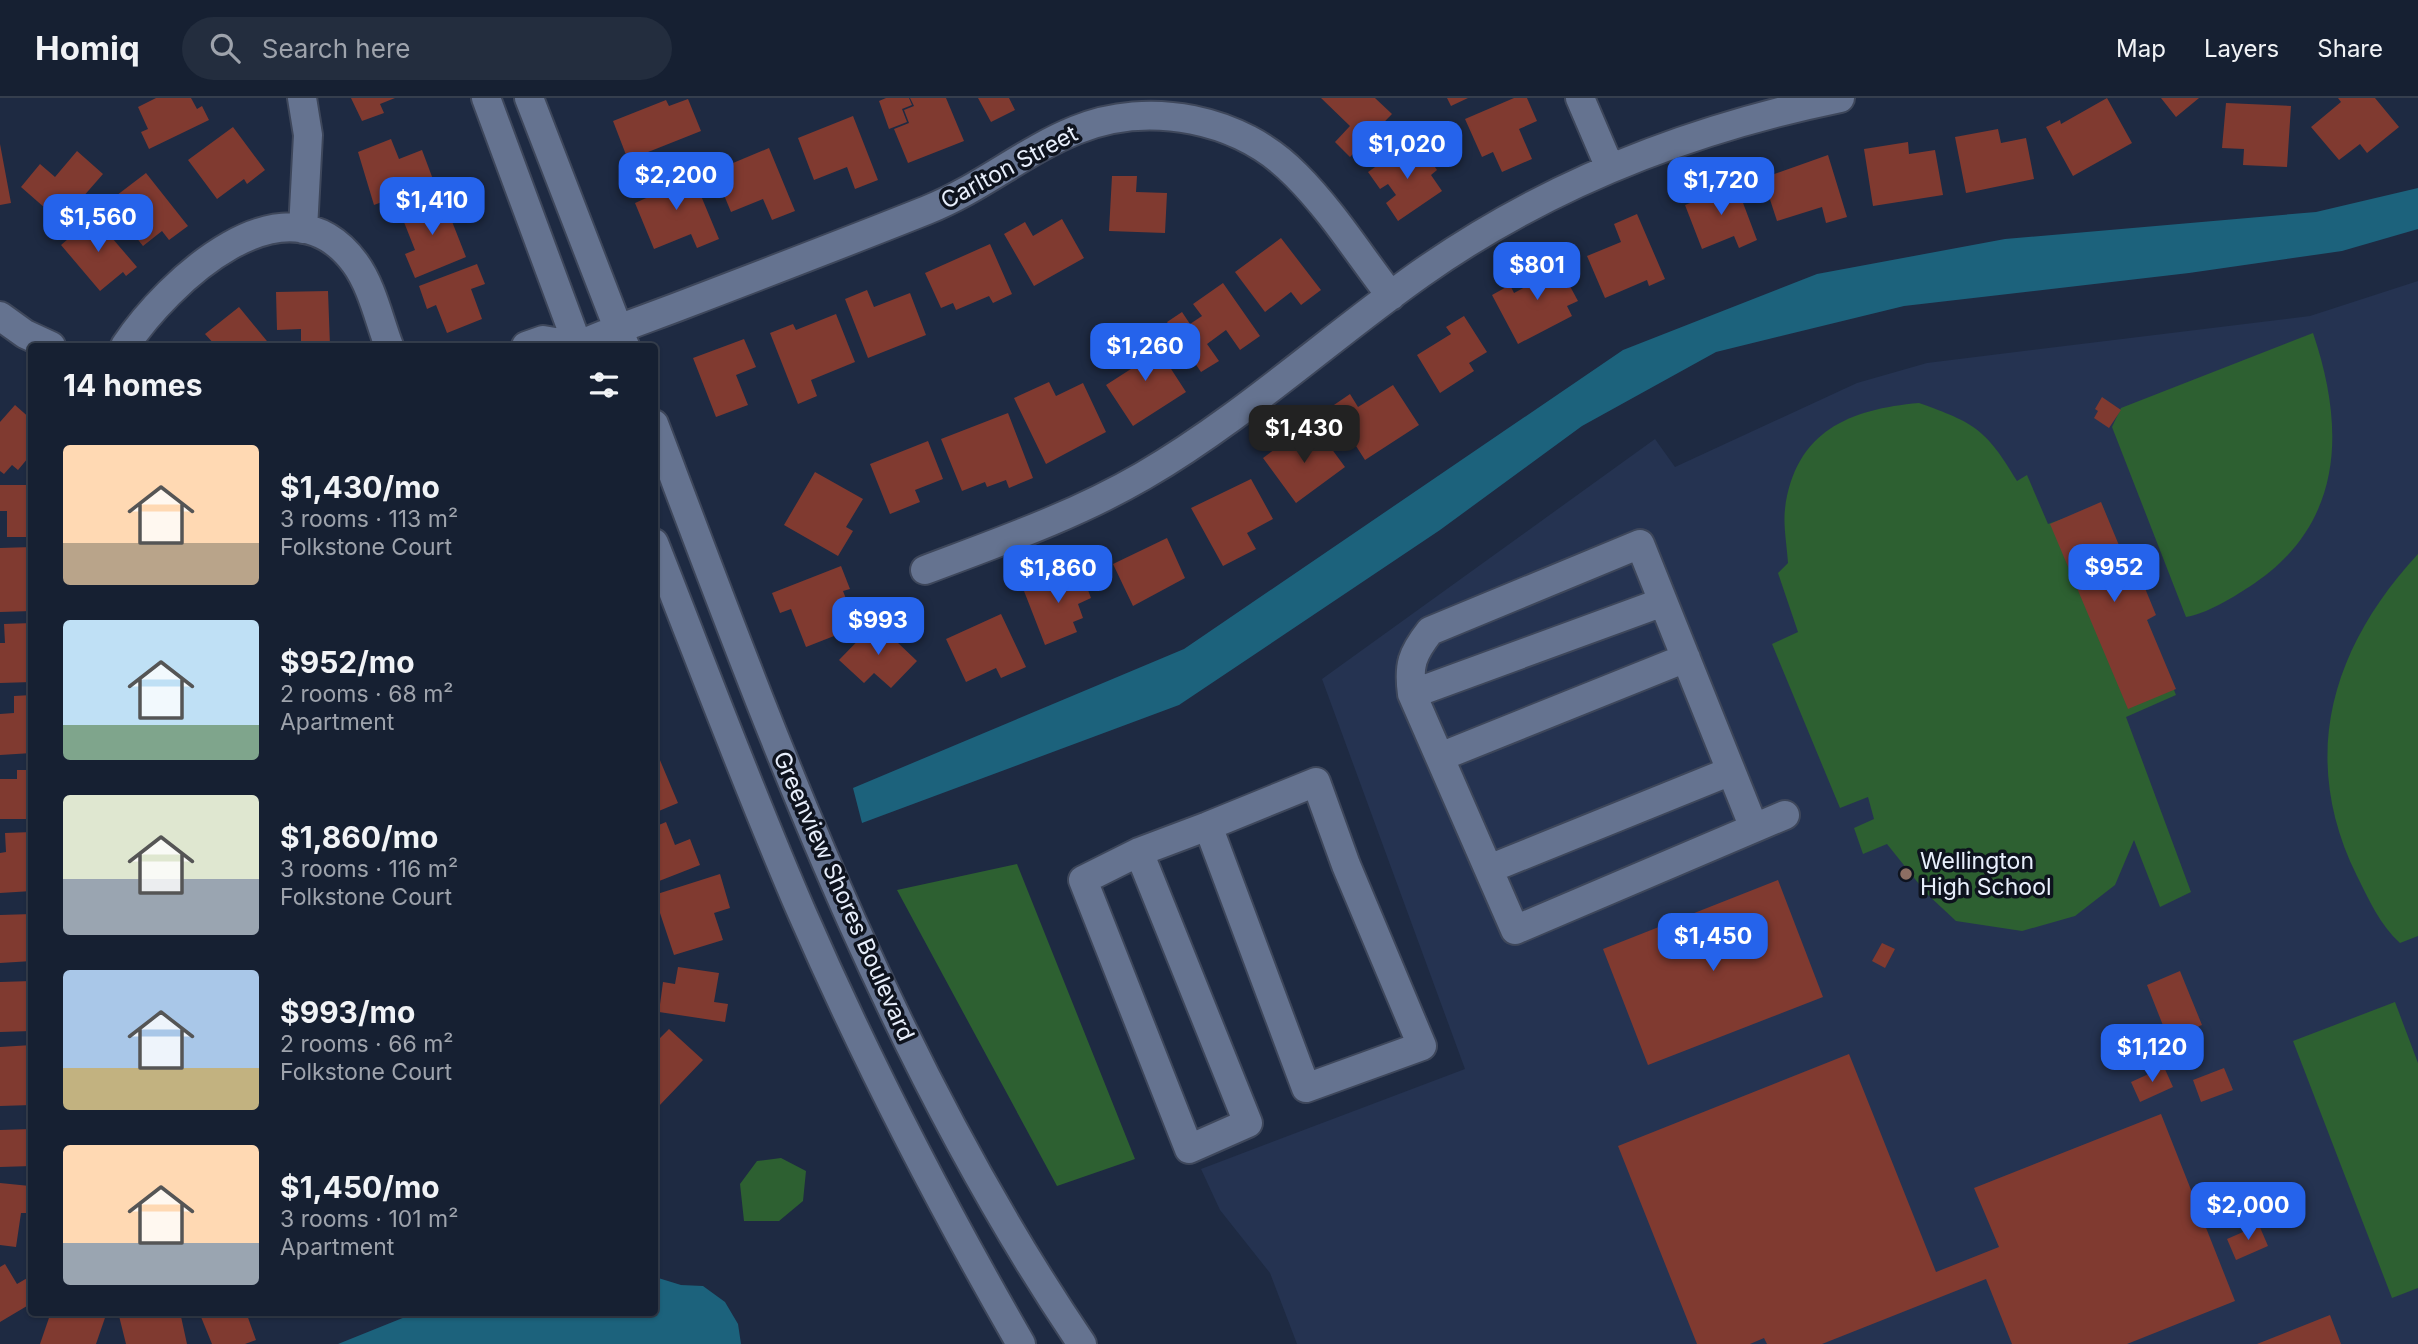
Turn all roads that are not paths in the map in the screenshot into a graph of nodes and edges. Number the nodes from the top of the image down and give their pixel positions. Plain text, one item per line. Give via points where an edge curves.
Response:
1 (302, 98) edge
2 (486, 98) edge
3 (529, 98) edge
4 (1580, 98) edge
5 (1840, 98) edge
6 (1118, 108) edge
7 (1610, 168) junction
8 (303, 229) junction
9 (1391, 296) junction
10 (0, 316) edge
11 (622, 338) edge
12 (45, 343) edge
13 (127, 343) edge
14 (388, 343) edge
15 (534, 343) edge
16 (560, 343) edge
17 (577, 343) edge
18 (594, 343) edge
19 (658, 434) edge
20 (658, 553) edge
21 (925, 570) dead end
22 (1664, 602) junction
23 (1686, 658) junction
24 (1412, 694) junction
25 (1440, 757) junction
26 (1731, 771) junction
27 (1785, 815) dead end
28 (1208, 826) junction
29 (1754, 828) junction
30 (1139, 852) junction
31 (1489, 869) junction
32 (1021, 1344) edge
33 (1082, 1344) edge

1 - 8 street via 308,135
2 - 17 street
3 - 11 street
4 - 7 street
5 - 7 street via 1714,129
6 - 9 street, Carlton Street via 1215,125 1271,153 1316,197
6 - 11 street, Carlton Street via 930,209
7 - 9 street via 1483,233
8 - 13 street via 267,228 238,239 169,294
8 - 14 street via 331,241 354,262
9 - 21 street via 1143,476 1043,525
10 - 12 street
11 - 18 street, Carlton Street
15 - 16 street
19 - 33 street, Greenview Shores Boulevard via 835,888 944,1112
20 - 32 street, Greenview Shores Boulevard via 803,915 969,1252
22 - 23 street
22 - 24 street
22 - 24 street via 1640,544 1430,631 1417,648 1409,671
23 - 25 street
23 - 26 street
24 - 25 street
25 - 31 street
26 - 29 street
26 - 31 street
27 - 29 street
28 - 28 street via 1316,782 1422,1046 1306,1088
28 - 30 street
29 - 31 street via 1515,930
30 - 30 street via 1083,880 1189,1149 1248,1123

